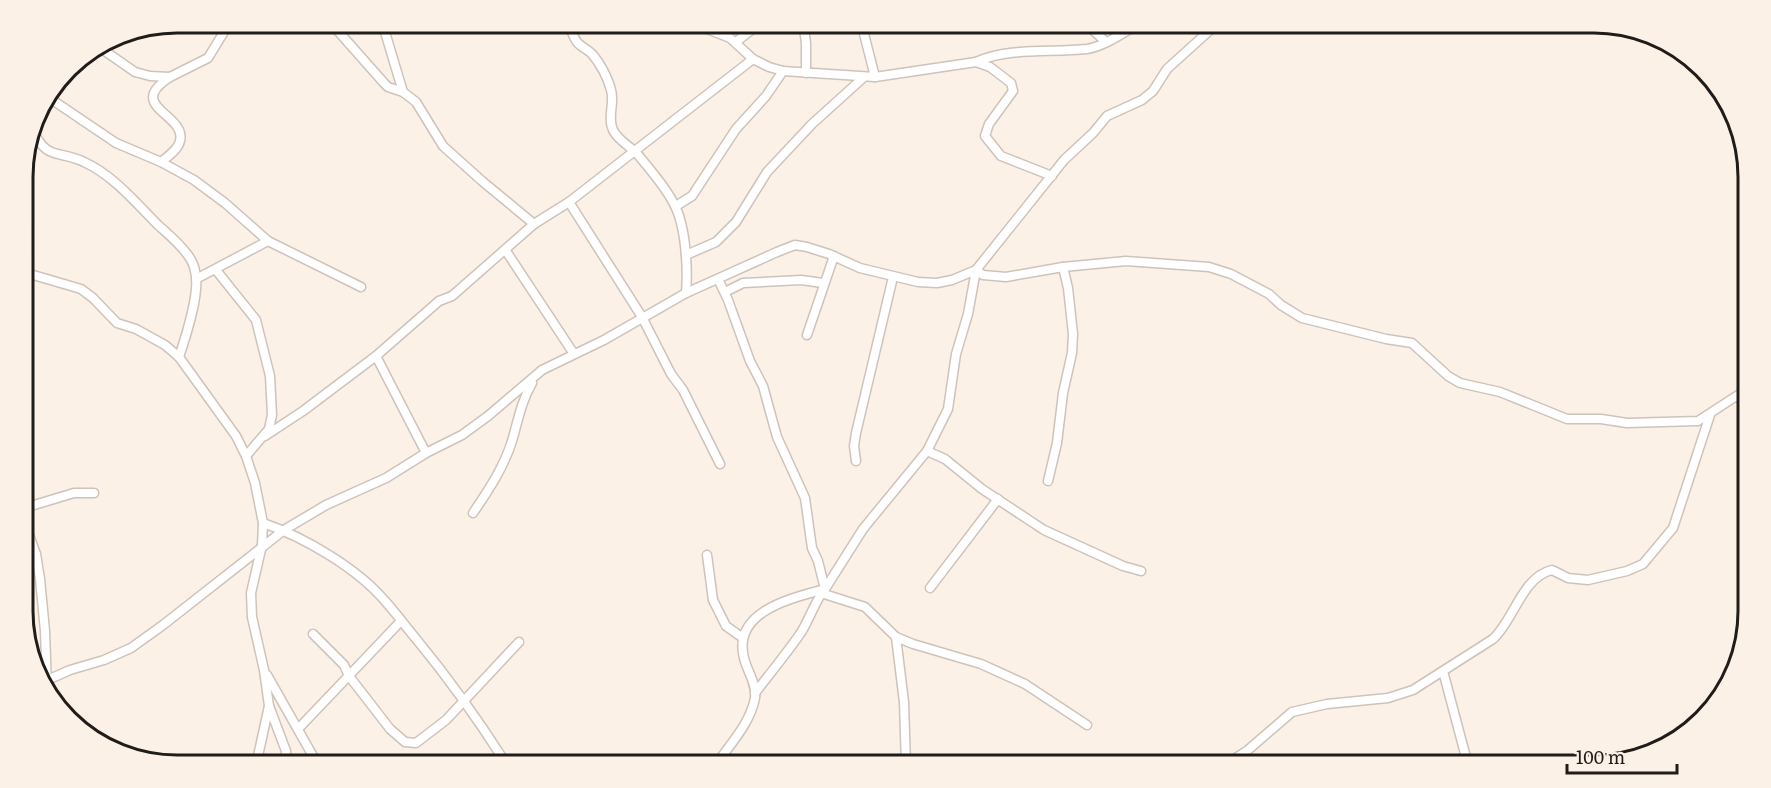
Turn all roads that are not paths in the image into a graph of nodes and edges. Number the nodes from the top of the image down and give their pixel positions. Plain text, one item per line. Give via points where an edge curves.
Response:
1 (223, 33) edge
2 (340, 33) edge
3 (385, 33) edge
4 (572, 33) edge
5 (714, 33) edge
6 (747, 33) edge
7 (805, 33) edge
8 (864, 33) edge
9 (1096, 33) edge
10 (1122, 33) edge
11 (1207, 33) edge
12 (736, 42) junction
13 (1106, 42) junction
14 (107, 52) edge
15 (753, 59) junction
16 (976, 62) junction
17 (783, 71) junction
18 (806, 72) junction
19 (170, 77) junction
20 (864, 77) junction
21 (875, 77) junction
22 (403, 92) junction
23 (54, 101) edge
24 (38, 140) edge
25 (636, 152) junction
26 (161, 162) junction
27 (1052, 176) junction
28 (568, 202) junction
29 (676, 206) junction
30 (534, 224) junction
31 (268, 241) junction
32 (506, 251) junction
33 (686, 255) junction
34 (834, 256) junction
35 (1063, 267) junction
36 (216, 270) junction
37 (976, 270) junction
38 (33, 275) edge
39 (892, 277) junction
40 (196, 279) junction
41 (718, 279) junction
42 (823, 283) junction
43 (361, 287) dead end
44 (725, 292) junction
45 (686, 293) junction
46 (642, 317) junction
47 (807, 335) dead end
48 (574, 354) junction
49 (376, 356) junction
50 (179, 357) junction
51 (534, 378) junction
52 (1738, 395) edge
53 (1710, 415) junction
54 (265, 436) junction
55 (927, 451) junction
56 (426, 453) junction
57 (246, 456) junction
58 (856, 461) dead end
59 (720, 464) dead end
60 (1048, 480) dead end
61 (94, 492) dead end
62 (998, 499) junction
63 (33, 505) edge
64 (473, 513) dead end
65 (263, 523) junction
66 (284, 530) junction
67 (262, 545) junction
68 (33, 546) edge
69 (707, 555) dead end
70 (1142, 571) dead end
71 (930, 588) dead end
72 (823, 591) junction
73 (401, 621) junction
74 (313, 634) dead end
75 (896, 637) junction
76 (743, 638) junction
77 (519, 642) dead end
78 (264, 670) junction
79 (1443, 670) junction
80 (46, 671) edge
81 (349, 676) junction
82 (51, 681) edge
83 (756, 693) junction
84 (465, 699) junction
85 (269, 705) junction
86 (1087, 725) dead end
87 (298, 729) junction
88 (258, 755) edge
89 (286, 755) edge
90 (312, 755) edge
91 (501, 755) edge
92 (723, 755) edge
93 (906, 755) edge
94 (1241, 755) edge
95 (1465, 755) edge

1 - 19 street via 208,58
2 - 22 street via 388,87
3 - 22 street
4 - 25 street via 591,53 609,83 613,130
5 - 12 street
6 - 12 street
7 - 18 street
8 - 21 street
9 - 13 street
10 - 13 street
11 - 27 street via 1167,69 1153,91 1107,116
12 - 15 street
13 - 16 street via 1088,48 993,55
14 - 19 street via 135,72
15 - 17 street
15 - 25 street
16 - 21 street
16 - 27 street via 990,67 1013,86 985,131 991,146 1001,156
17 - 18 street
17 - 29 street via 736,129 692,196
18 - 20 street
19 - 26 street via 158,84 153,97 181,136
20 - 21 street
20 - 33 street via 798,137 767,172 736,222 716,242
22 - 30 street via 416,102 443,146
23 - 26 street via 116,143
24 - 40 street via 51,153 85,162 123,190 187,254
25 - 28 street
25 - 29 street
26 - 31 street via 206,188
27 - 37 street
28 - 30 street
28 - 46 street
29 - 33 street
30 - 32 street
31 - 36 street
31 - 43 street
32 - 48 street
32 - 49 street
33 - 45 street
34 - 39 street
34 - 41 street via 795,245
34 - 42 street
35 - 37 street via 1006,277 983,275
35 - 53 street via 1126,261 1209,267 1269,294 1302,318 1412,343 1460,383 1500,392 1567,419 1688,423
35 - 60 street via 1072,353
36 - 40 street
36 - 54 street via 256,320 264,345 273,398
37 - 39 street via 937,283
37 - 55 street via 956,354 948,409
38 - 50 street via 81,289 117,323 151,337
39 - 58 street via 856,433
40 - 50 street
41 - 44 street
41 - 45 street
42 - 44 street via 743,283
42 - 47 street
44 - 72 street via 763,386 777,437 805,498
45 - 46 street
46 - 48 street
46 - 59 street
48 - 51 street
49 - 54 street
49 - 56 street
50 - 57 street
51 - 56 street via 462,435
51 - 64 street via 523,398 512,443
52 - 53 street
53 - 79 street via 1678,518 1643,564 1588,580 1568,578 1552,570 1543,573 1519,597 1502,631
54 - 57 street
55 - 62 street via 945,459
55 - 72 street via 863,529
56 - 66 street
57 - 65 street
61 - 63 street via 74,493
62 - 70 street via 1044,530 1122,566
62 - 71 street
65 - 66 street
65 - 67 street
66 - 67 street
66 - 73 street via 362,579
67 - 78 street via 251,593 252,617
67 - 82 street via 131,648
68 - 80 street via 40,579
69 - 76 street via 713,600 726,626
72 - 75 street via 865,607
72 - 76 street via 765,610 747,626
72 - 83 street via 801,632
73 - 81 street
73 - 84 street
74 - 81 street via 344,665
75 - 86 street via 981,664 1025,684
75 - 93 street
76 - 83 street via 744,658
77 - 84 street
78 - 85 street
78 - 87 street
79 - 94 street via 1413,690 1388,698 1292,712
79 - 95 street
81 - 84 street via 390,729 405,742 416,743 431,733
81 - 87 street
83 - 92 street via 742,730
84 - 91 street
85 - 88 street
85 - 89 street
87 - 90 street

